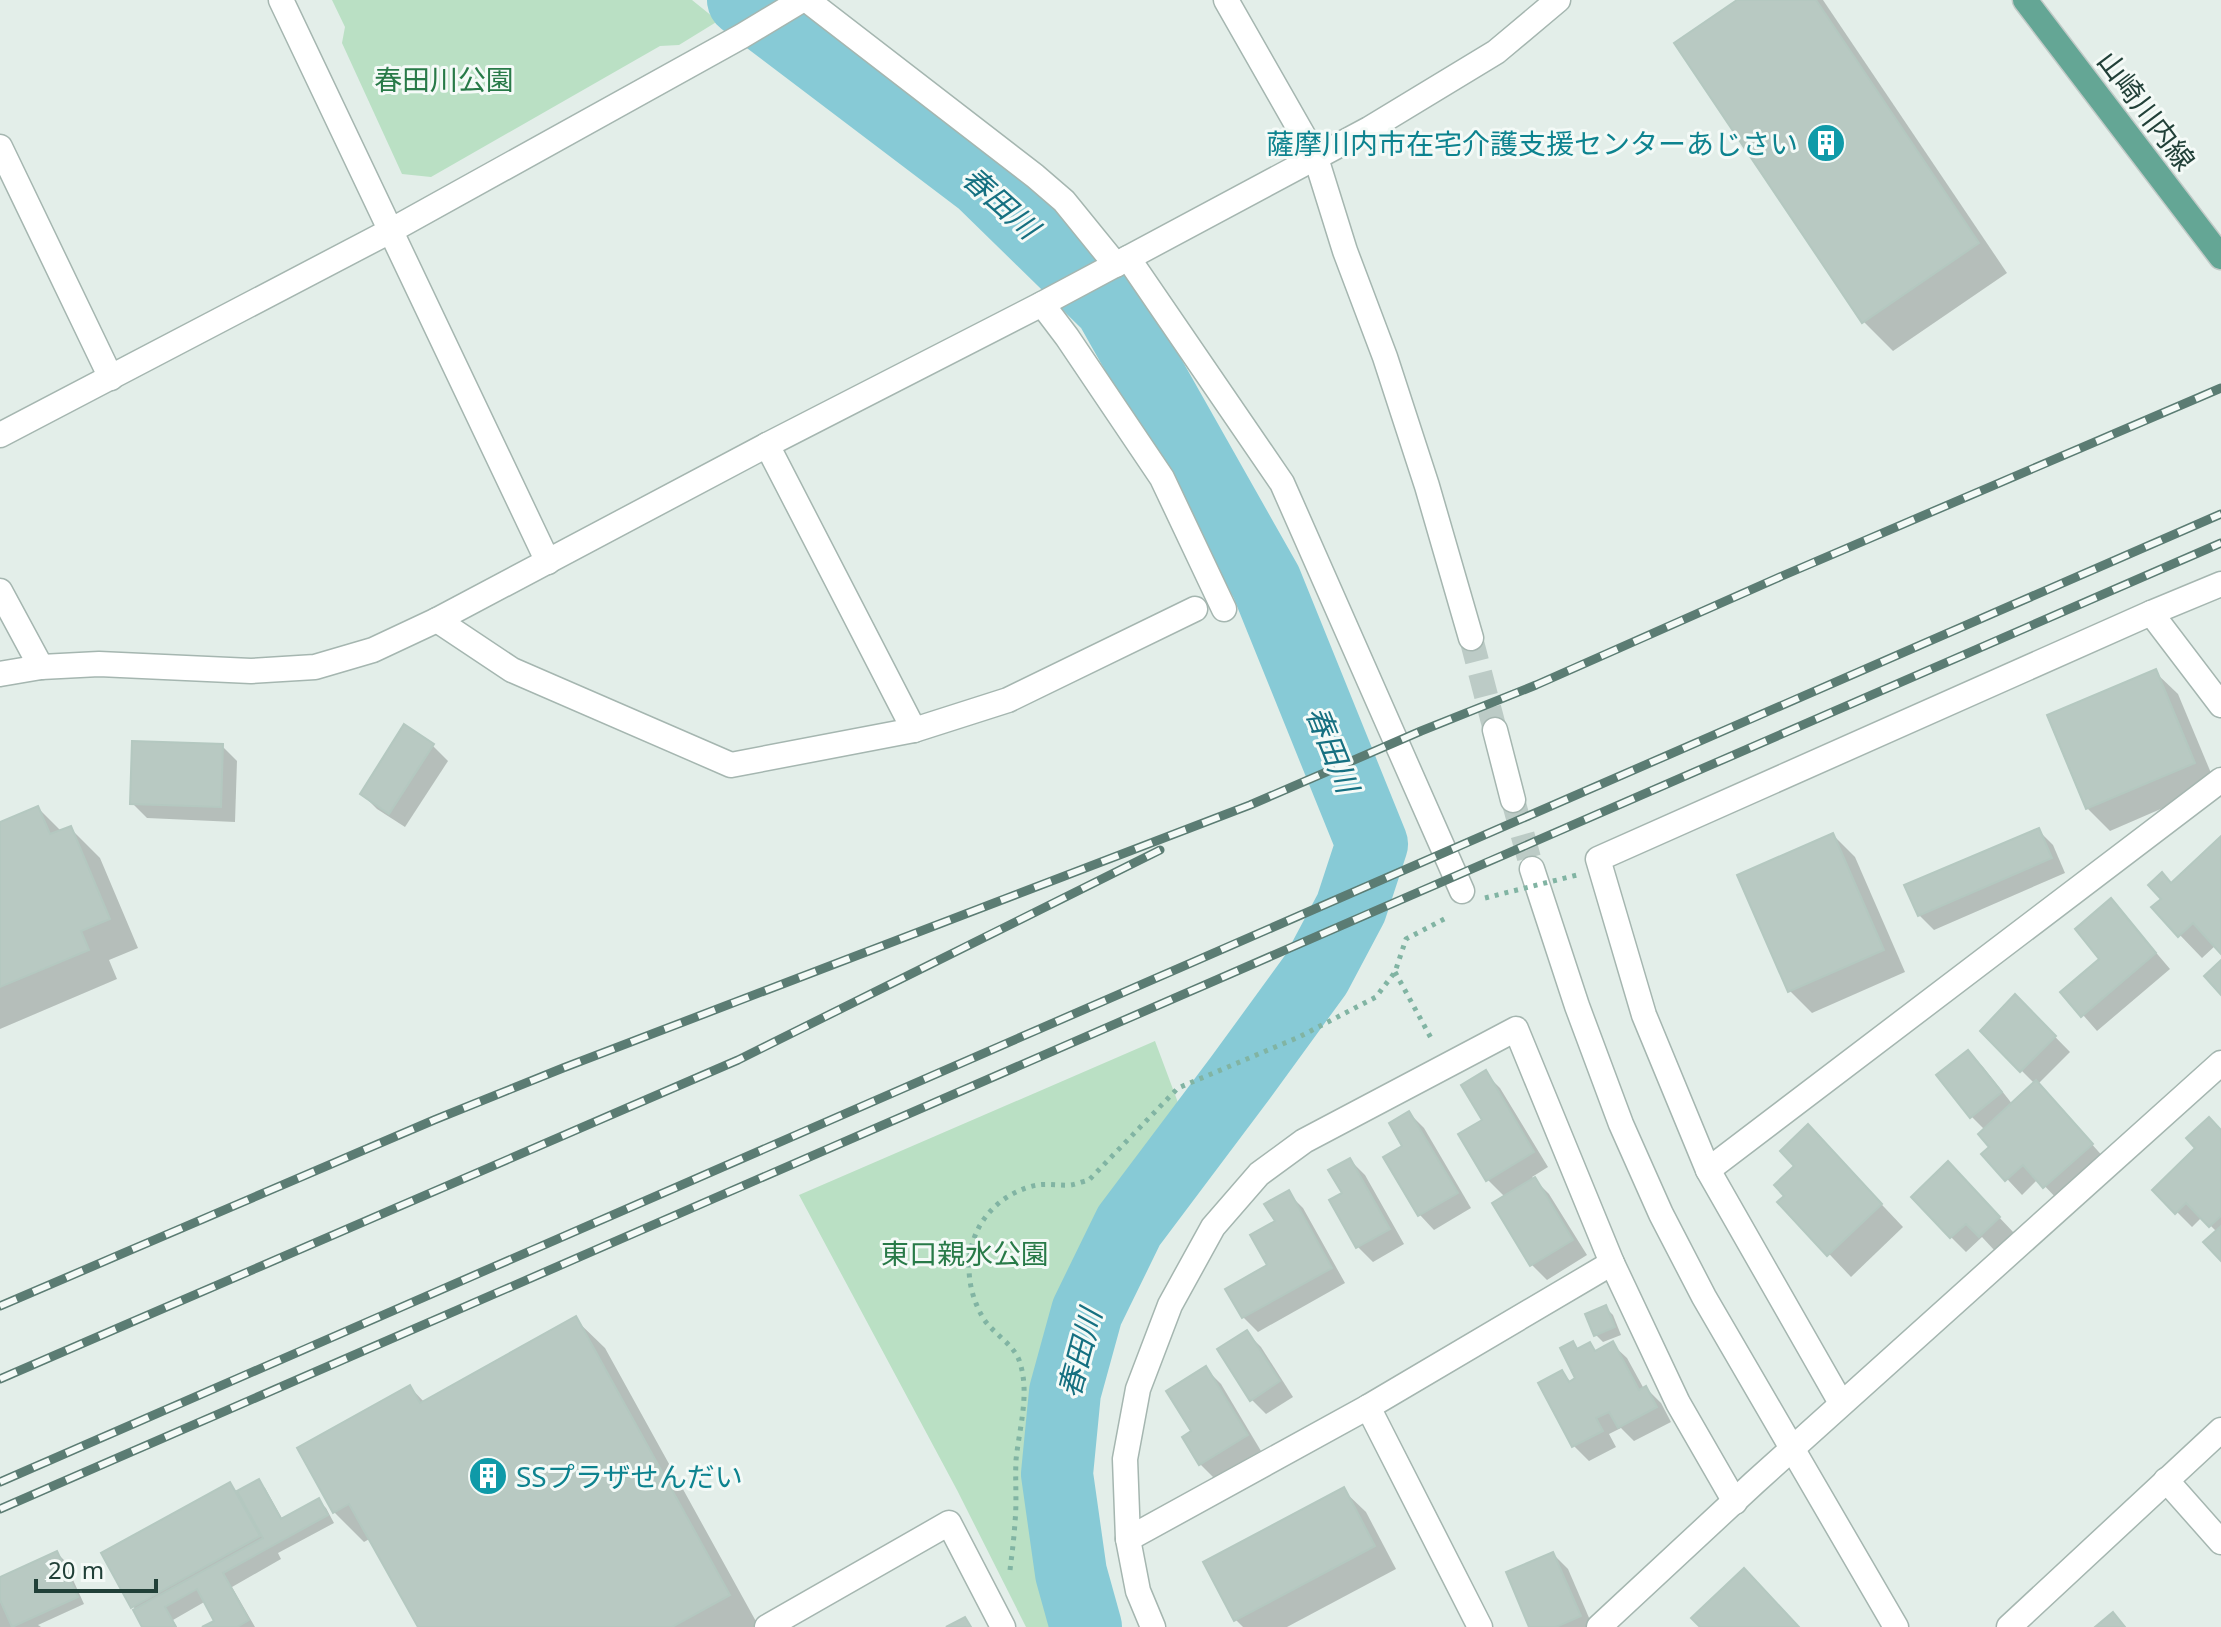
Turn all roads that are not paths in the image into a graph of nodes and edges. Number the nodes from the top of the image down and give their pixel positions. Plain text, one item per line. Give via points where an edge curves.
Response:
1 (281, 0) edge
2 (1226, 0) edge
3 (1558, 0) edge
4 (2025, 0) edge
5 (800, 2) edge
6 (0, 147) edge
7 (1316, 158) junction
8 (392, 230) junction
9 (2221, 257) edge
10 (1117, 264) junction
11 (1048, 301) junction
12 (111, 378) junction
13 (0, 435) edge
14 (767, 445) junction
15 (548, 562) junction
16 (2221, 584) edge
17 (0, 591) edge
18 (1195, 609) dead end
19 (1224, 609) dead end
20 (2151, 613) junction
21 (437, 620) junction
22 (1471, 638) tunnel mouth
23 (41, 667) junction
24 (0, 674) edge
25 (2221, 705) edge
26 (914, 730) junction
27 (1495, 730) tunnel mouth
28 (2221, 780) edge
29 (1513, 800) tunnel mouth
30 (1532, 869) tunnel mouth
31 (1468, 901) road end
32 (2216, 1077) edge
33 (1708, 1170) junction
34 (1612, 1263) junction
35 (1841, 1403) junction
36 (1368, 1407) junction
37 (2221, 1430) edge
38 (1792, 1448) junction
39 (2166, 1480) junction
40 (1735, 1502) junction
41 (1128, 1539) junction
42 (2221, 1542) edge
43 (767, 1627) edge
44 (1003, 1627) edge
45 (1153, 1627) edge
46 (1480, 1627) edge
47 (1599, 1627) edge
48 (1896, 1627) edge
49 (2009, 1627) edge

1 - 8 street
2 - 7 street
3 - 7 street via 1496,52
4 - 9 main road, 山崎川内線
5 - 8 street
5 - 10 street via 1035,176 1064,201
6 - 12 street
7 - 10 street
7 - 22 street via 1427,486
8 - 12 street
8 - 15 street
10 - 11 street
10 - 31 street via 1282,483
11 - 14 street
11 - 19 street via 1162,478
12 - 13 street
14 - 15 street
14 - 26 street
15 - 21 street
16 - 20 street
17 - 23 street
18 - 26 street via 1008,700
20 - 25 street
20 - 33 street via 1598,859 1644,1015
21 - 23 street via 373,650 315,667
21 - 26 street via 512,670 731,765
23 - 24 street
27 - 29 street
28 - 33 street
30 - 38 street via 1621,1124 1661,1214
32 - 35 street
33 - 35 street
34 - 36 street
34 - 40 street via 1678,1403
34 - 41 street via 1516,1029 1304,1141 1259,1174 1213,1227 1170,1305 1138,1389 1125,1459
35 - 38 street
36 - 41 street
36 - 46 street
37 - 39 street
38 - 40 street
38 - 48 street
39 - 42 street
39 - 49 street
40 - 47 street
41 - 45 street via 1138,1591
43 - 44 street via 949,1523

